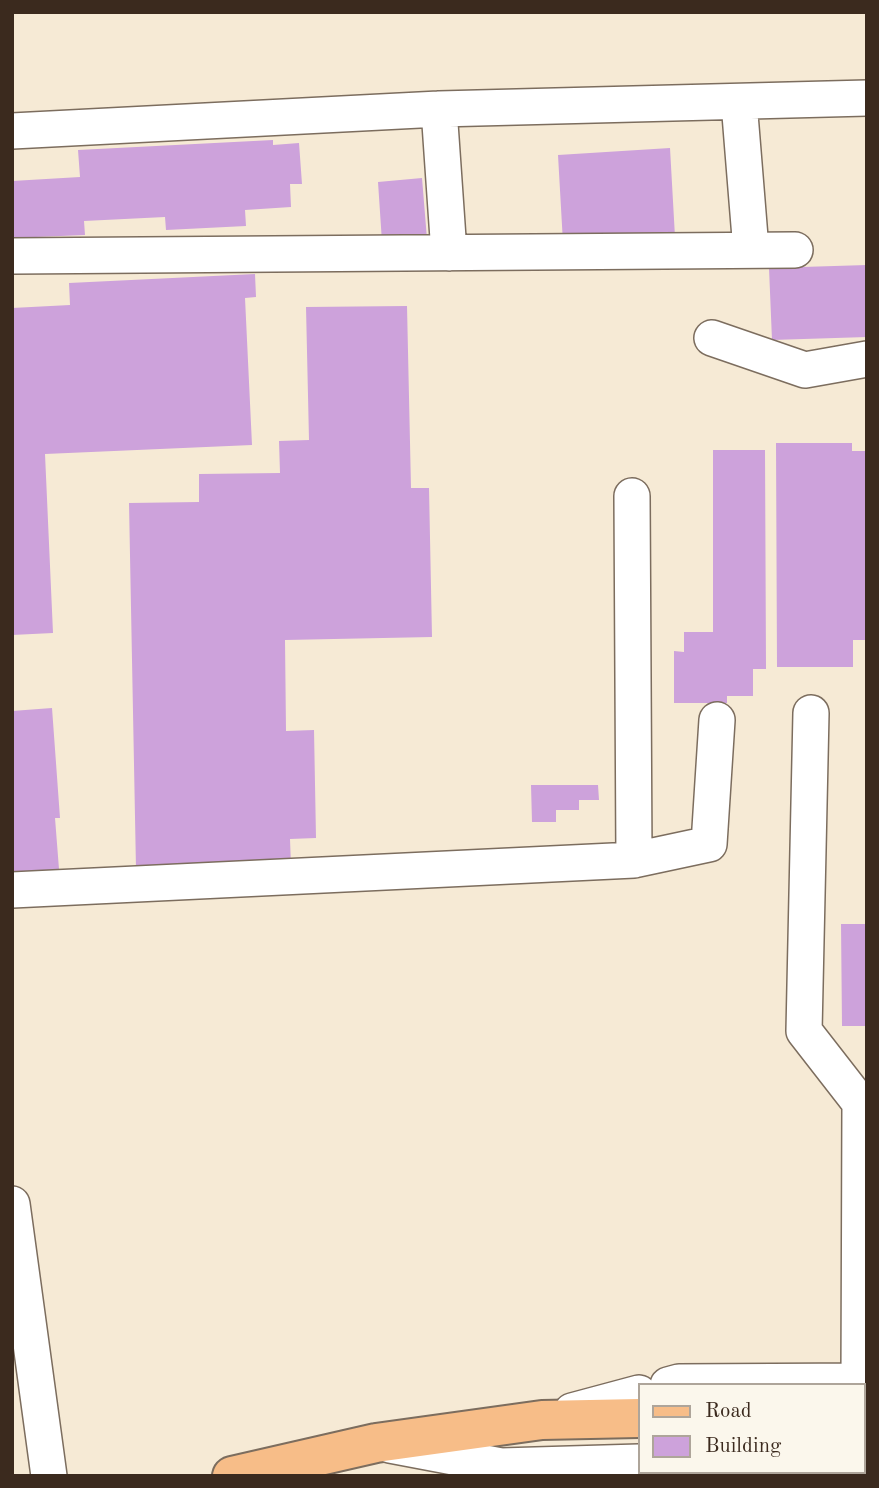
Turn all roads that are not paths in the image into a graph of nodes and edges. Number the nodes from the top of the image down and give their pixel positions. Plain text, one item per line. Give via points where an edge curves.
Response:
1 (867, 98) edge
2 (739, 102) junction
3 (439, 109) junction
4 (12, 131) edge
5 (751, 250) junction
6 (795, 250) dead end
7 (449, 253) junction
8 (12, 256) edge
9 (712, 338) dead end
10 (867, 359) edge
11 (632, 496) dead end
12 (811, 713) dead end
13 (718, 720) dead end
14 (634, 860) junction
15 (12, 890) edge
16 (12, 1204) edge
17 (864, 1383) edge
18 (638, 1393) edge
19 (638, 1418) edge
20 (542, 1420) junction
21 (376, 1443) junction
22 (638, 1462) edge
23 (587, 1470) edge
24 (50, 1476) edge
25 (232, 1476) edge

1 - 2 street
2 - 3 street
2 - 5 street
3 - 4 street
3 - 7 street
5 - 6 street
5 - 7 street
7 - 8 street
9 - 10 street via 805,370
11 - 14 street
12 - 17 street via 804,1031 860,1103
13 - 14 street via 709,844
14 - 15 street
16 - 24 street
18 - 20 street
19 - 20 main road
20 - 21 main road
21 - 23 street via 500,1466
21 - 25 main road
22 - 23 street

